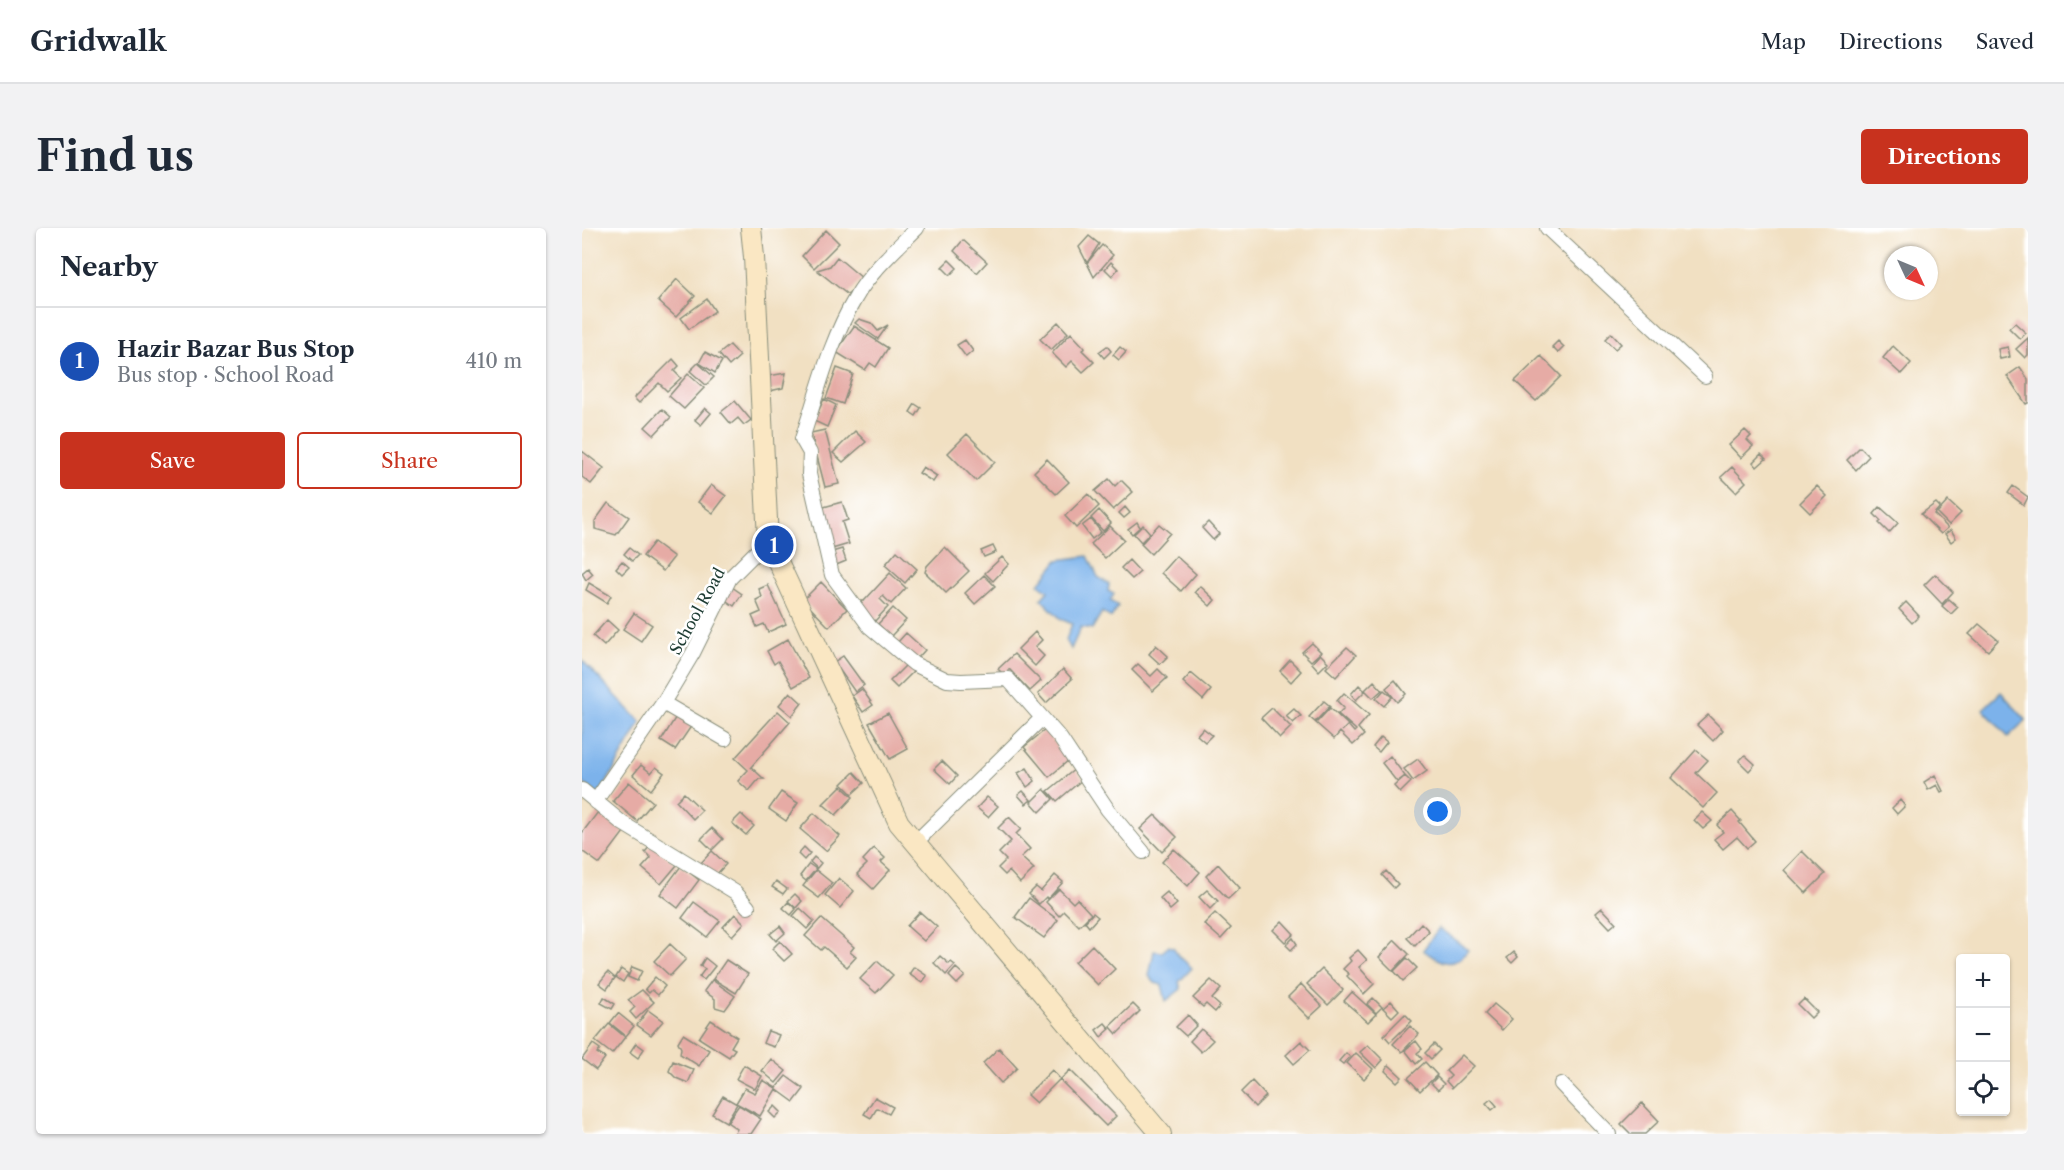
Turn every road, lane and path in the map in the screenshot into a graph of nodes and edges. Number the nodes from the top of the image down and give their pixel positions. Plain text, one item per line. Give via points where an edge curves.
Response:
1 (751, 228) edge
2 (917, 228) edge
3 (1547, 228) edge
4 (1705, 376) dead end
5 (768, 540) junction
6 (663, 703) junction
7 (1041, 719) junction
8 (725, 739) dead end
9 (582, 790) edge
10 (595, 802) junction
11 (915, 843) junction
12 (1143, 852) dead end
13 (748, 907) dead end
14 (1561, 1084) dead end
15 (1161, 1134) edge
16 (1609, 1134) edge

1 - 5 main road
2 - 7 street via 856,295 837,335 802,439 810,453 809,474 832,576 870,627 914,664 947,680 1008,678
3 - 4 street
5 - 6 street, School Road via 730,578
5 - 11 main road via 899,823
6 - 8 street
6 - 10 street, School Road
7 - 11 street
7 - 12 street via 1060,738 1108,810
9 - 10 street
10 - 13 street via 622,823 735,892
11 - 15 main road
14 - 16 street

